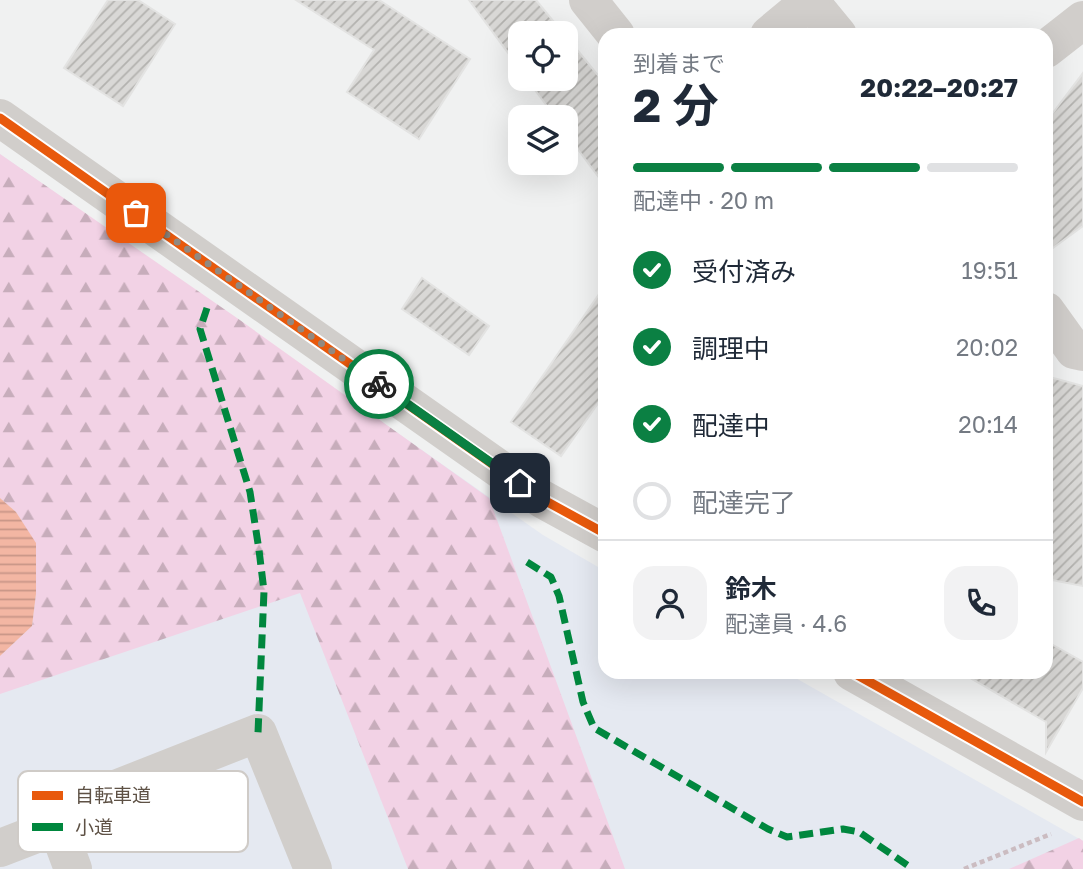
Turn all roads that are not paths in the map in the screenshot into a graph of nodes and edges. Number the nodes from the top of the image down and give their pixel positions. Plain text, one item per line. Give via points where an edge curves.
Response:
1 (588, 0) edge
2 (811, 0) edge
3 (1083, 20) edge
4 (610, 28) edge
5 (777, 28) edge
6 (833, 28) edge
7 (1053, 44) edge
8 (0, 118) edge
9 (1053, 320) edge
10 (1083, 352) edge
11 (598, 525) edge
12 (864, 679) edge
13 (161, 771) edge
14 (1083, 802) edge
15 (18, 841) edge
16 (0, 848) edge
17 (67, 852) edge
18 (74, 869) edge
19 (313, 869) edge

1 - 4 street
2 - 5 street
2 - 6 street
3 - 7 street
8 - 11 street via 542,499
9 - 10 street via 1074,350
12 - 14 street
13 - 19 street via 258,733
15 - 16 street
17 - 18 street

